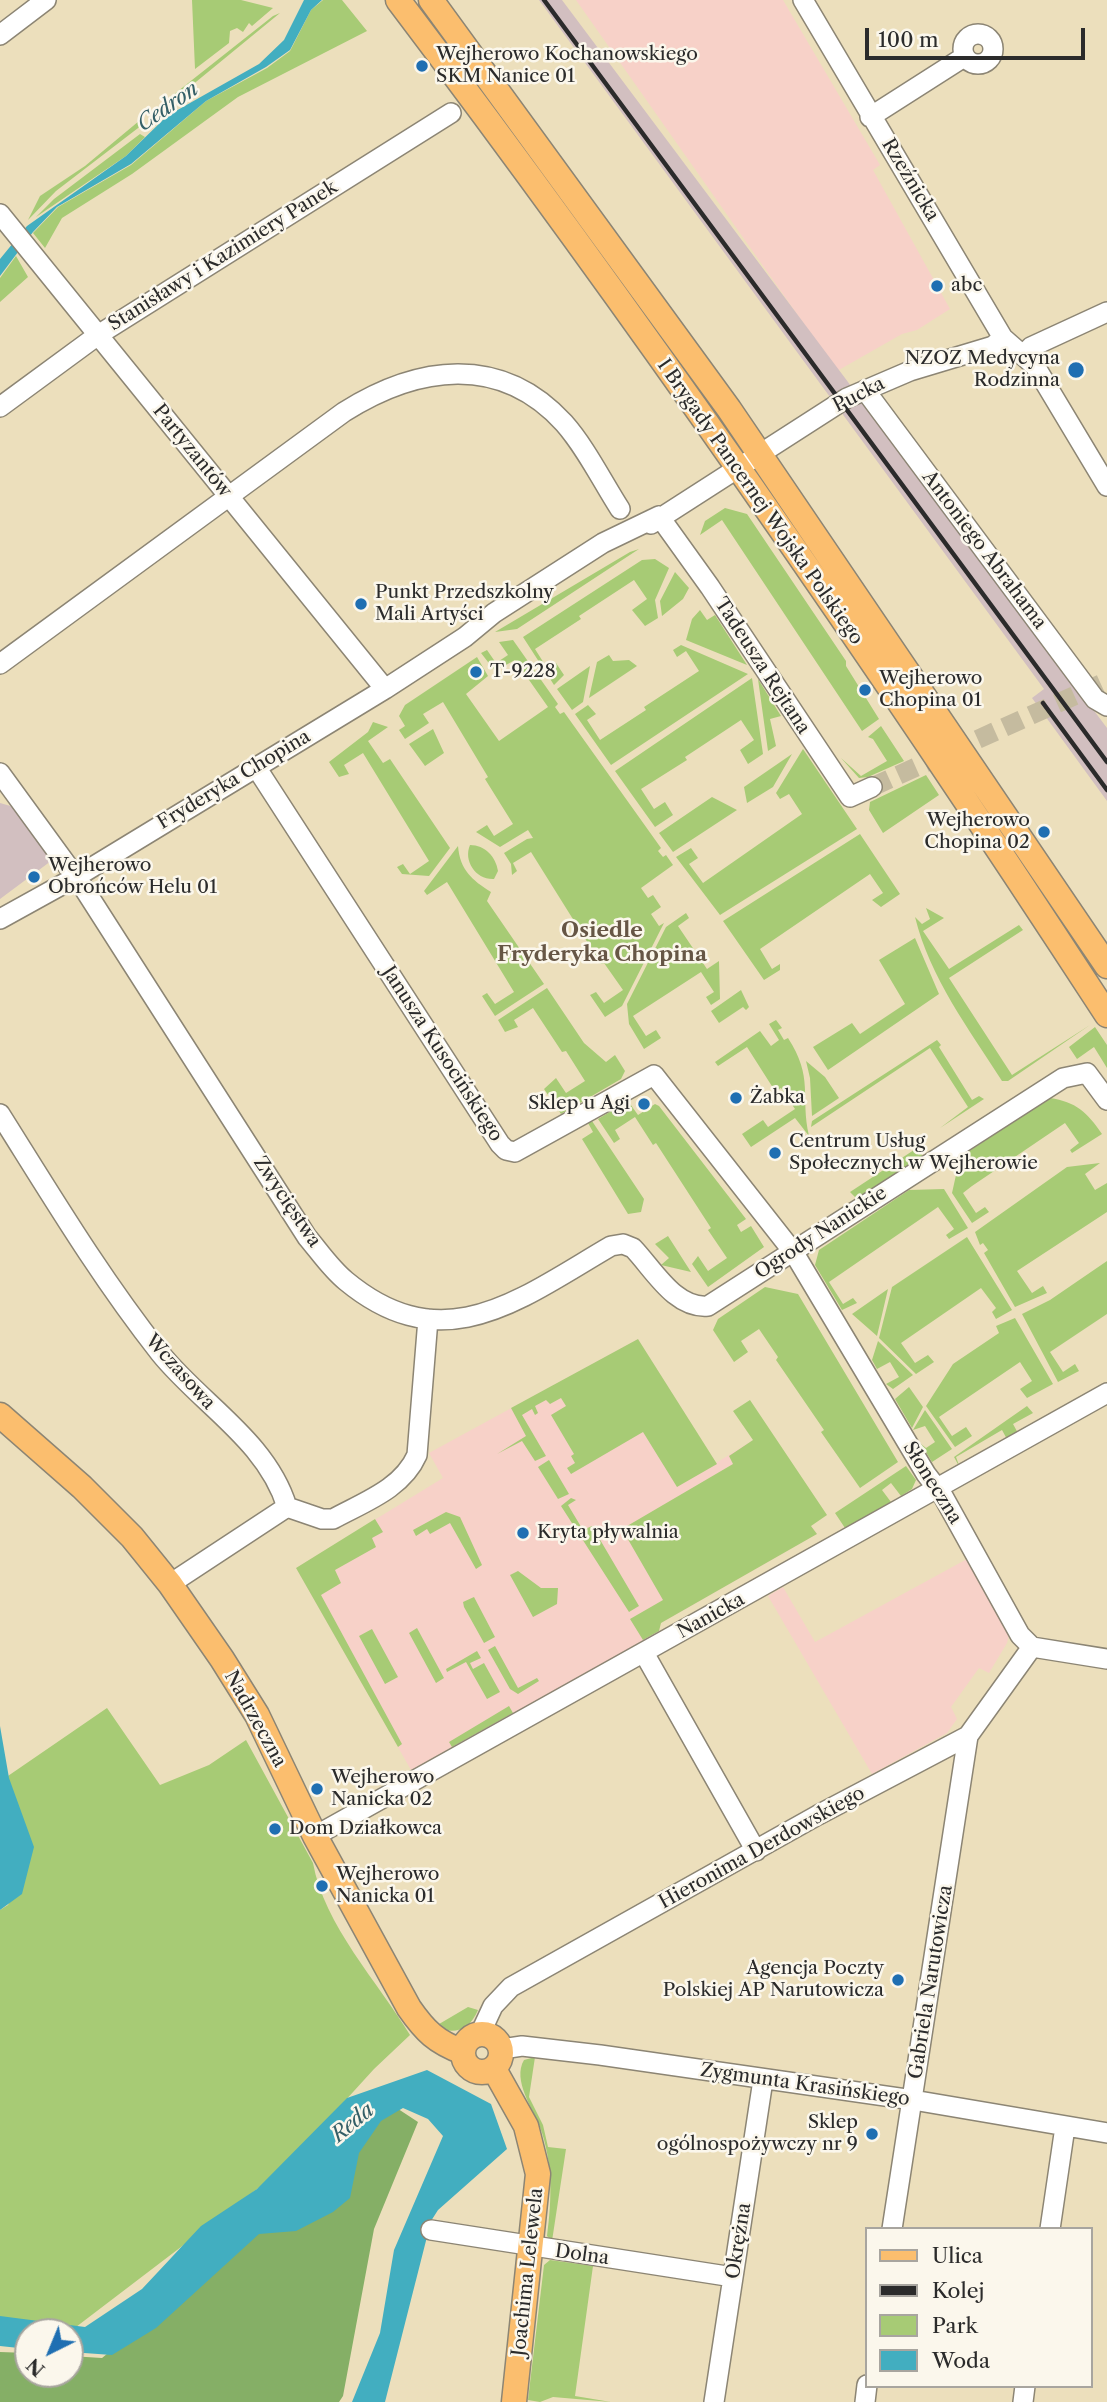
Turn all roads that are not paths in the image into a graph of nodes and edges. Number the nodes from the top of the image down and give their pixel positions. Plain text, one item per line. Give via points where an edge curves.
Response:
1 (46, 0) edge
2 (398, 0) edge
3 (431, 0) edge
4 (803, 0) edge
5 (0, 35) edge
6 (964, 57) dead end
7 (451, 113) dead end
8 (870, 117) junction
9 (3, 218) edge
10 (1107, 312) edge
11 (99, 335) junction
12 (1003, 338) junction
13 (1023, 355) junction
14 (865, 390) junction
15 (0, 407) edge
16 (760, 453) junction
17 (738, 467) junction
18 (1107, 486) edge
19 (229, 497) junction
20 (620, 509) dead end
21 (659, 516) junction
22 (1, 664) edge
23 (385, 689) junction
24 (1107, 706) edge
25 (256, 767) junction
26 (0, 773) edge
27 (872, 787) tunnel mouth
28 (76, 877) junction
29 (0, 919) edge
30 (1107, 966) edge
31 (1107, 1015) edge
32 (1107, 1100) edge
33 (0, 1114) edge
34 (794, 1253) junction
35 (708, 1306) joint
36 (428, 1319) junction
37 (1107, 1393) edge
38 (0, 1415) edge
39 (936, 1486) junction
40 (287, 1507) junction
41 (170, 1584) junction
42 (1032, 1647) junction
43 (644, 1653) junction
44 (1107, 1658) edge
45 (968, 1736) junction
46 (314, 1836) junction
47 (756, 1851) junction
48 (480, 2034) junction
49 (463, 2052) junction
50 (498, 2059) junction
51 (763, 2080) junction
52 (913, 2100) junction
53 (1065, 2127) junction
54 (1107, 2133) edge
55 (892, 2227) edge
56 (1049, 2227) edge
57 (431, 2230) dead end
58 (532, 2248) junction
59 (733, 2277) junction
60 (514, 2402) edge
61 (714, 2402) edge

1 - 5 street
2 - 17 main road, I Brygady Pancernej Wojska Polskiego
3 - 16 main road, I Brygady Pancernej Wojska Polskiego
4 - 8 street, Rzeźnicka
6 - 8 street
7 - 11 street, Stanisławy i Kazimiery Panek
8 - 12 street, Rzeźnicka
9 - 11 street, Partyzantów
10 - 13 street
11 - 15 street, Stanisławy i Kazimiery Panek
11 - 19 street, Partyzantów
12 - 13 street, Rzeźnicka
12 - 14 street, Pucka via 993,346
13 - 18 street, Rzeźnicka via 1035,366
14 - 16 street, Pucka
14 - 24 street, Antoniego Abrahama via 1095,699
16 - 17 street, Fryderyka Chopina
16 - 30 main road, I Brygady Pancernej Wojska Polskiego
17 - 21 street, Fryderyka Chopina
17 - 31 main road, I Brygady Pancernej Wojska Polskiego
19 - 20 street via 365,399 413,380 450,373 502,381 542,404 564,424
19 - 22 street
19 - 23 street, Partyzantów
21 - 23 street, Fryderyka Chopina via 614,551
21 - 27 street, Tadeusza Rejtana via 850,797
23 - 25 street, Fryderyka Chopina
25 - 28 street, Fryderyka Chopina
25 - 34 street, Janusza Kusocińskiego via 506,1150 515,1152 654,1074
26 - 28 street, Zwycięstwa
28 - 29 street, Fryderyka Chopina
28 - 36 street, Zwycięstwa via 307,1237 345,1280 389,1310
32 - 34 street, Ogrody Nanickie via 1087,1073 1063,1078
33 - 40 street, Wczasowa via 128,1311 172,1367 269,1466
34 - 35 street, Ogrody Nanickie
34 - 39 street, Słoneczna
35 - 36 street, Zwycięstwa via 693,1307 682,1300 634,1248 623,1244 611,1246 499,1310 460,1319
36 - 40 street via 416,1455 410,1470 399,1482 333,1519
37 - 39 street, Nanicka
38 - 41 main road, Nadrzeczna via 82,1487
39 - 42 street, Słoneczna via 1020,1635
39 - 43 street, Nanicka
40 - 41 street
41 - 46 main road, Nadrzeczna via 257,1715
42 - 44 street
42 - 45 street, Hieronima Derdowskiego
43 - 46 street, Nanicka
43 - 47 street
45 - 47 street, Hieronima Derdowskiego
45 - 52 street, Gabriela Narutowicza
46 - 49 main road, Nadrzeczna via 424,2031
47 - 48 street, Hieronima Derdowskiego via 511,1987 493,2006
48 - 49 main road via 472,2037
48 - 50 main road via 490,2035
49 - 50 main road via 465,2062 484,2073
50 - 51 street, Zygmunta Krasińskiego via 522,2046
50 - 58 main road, Joachima Lelewela via 534,2149 538,2174
51 - 52 street, Zygmunta Krasińskiego
51 - 59 street, Okrężna
52 - 53 street, Zygmunta Krasińskiego
52 - 55 street, Gabriela Narutowicza
53 - 54 street, Zygmunta Krasińskiego
53 - 56 street
57 - 58 street, Dolna
58 - 59 street, Dolna
58 - 60 main road, Joachima Lelewela
59 - 61 street, Okrężna

